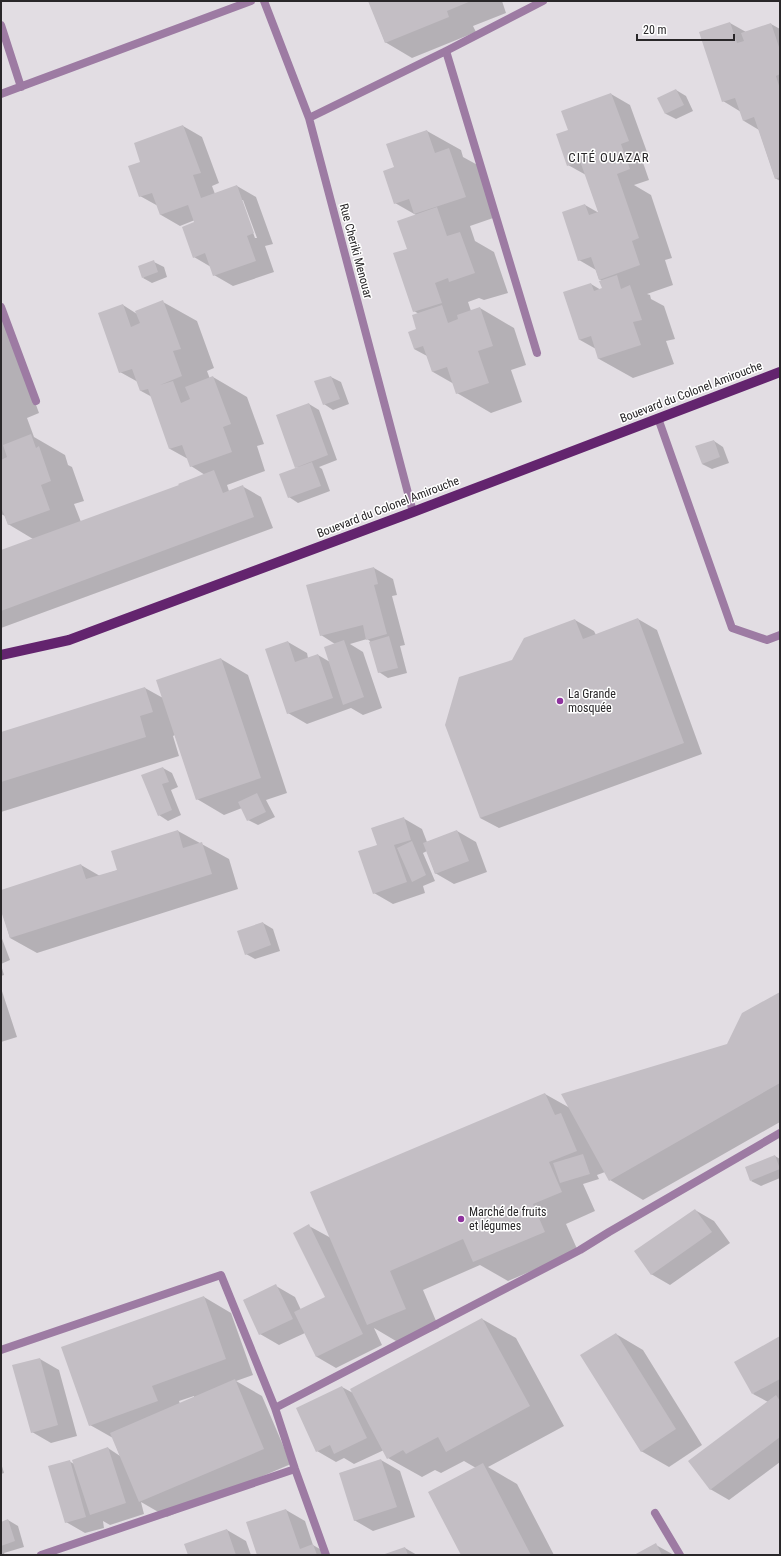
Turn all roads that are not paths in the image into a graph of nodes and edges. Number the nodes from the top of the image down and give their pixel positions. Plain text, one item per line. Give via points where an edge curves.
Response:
1 (252, 1) edge
2 (264, 1) edge
3 (543, 1) edge
4 (1, 25) edge
5 (446, 51) junction
6 (21, 87) junction
7 (1, 94) edge
8 (309, 118) junction
9 (1, 307) edge
10 (537, 353) dead end
11 (780, 372) edge
12 (36, 401) dead end
13 (658, 418) junction
14 (413, 512) junction
15 (780, 635) edge
16 (1, 655) edge
17 (780, 1133) edge
18 (1, 1350) edge
19 (275, 1408) junction
20 (295, 1469) junction
21 (655, 1513) dead end
22 (41, 1555) edge
23 (326, 1555) edge
24 (680, 1555) edge

1 - 6 street
2 - 8 street, Rue Cheriki Menouar
3 - 5 street
4 - 6 street
5 - 8 street
5 - 10 street
6 - 7 street
8 - 14 street, Rue Cheriki Menouar
9 - 12 street
11 - 13 main road, Bouevard du Colonel Amirouche
13 - 14 main road, Bouevard du Colonel Amirouche
13 - 15 street via 732,628 767,640
14 - 16 main road, Bouevard du Colonel Amirouche via 69,640
17 - 19 street via 580,1250
18 - 19 street via 221,1276
19 - 20 street
20 - 22 street
20 - 23 street
21 - 24 street

